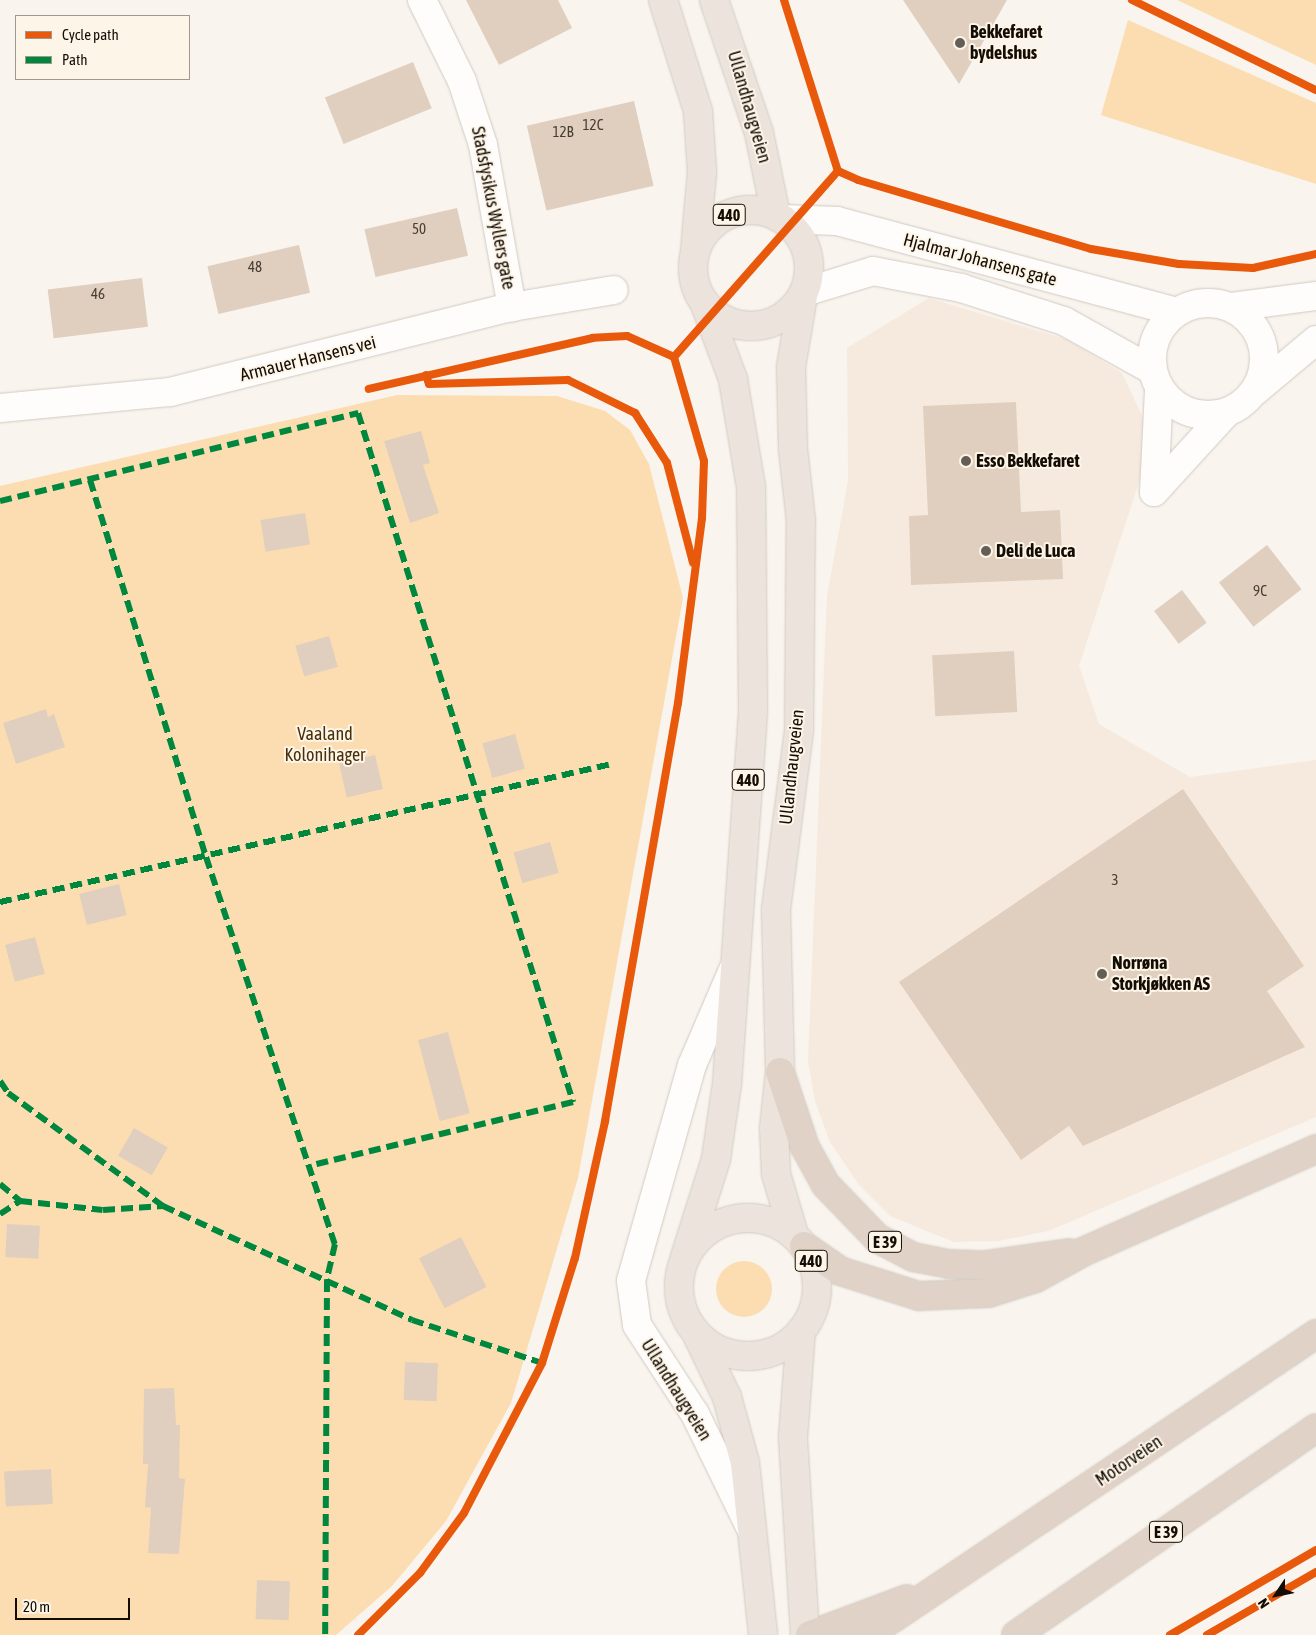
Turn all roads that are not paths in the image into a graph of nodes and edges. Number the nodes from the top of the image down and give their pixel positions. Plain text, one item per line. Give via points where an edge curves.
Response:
1 (422, 0) edge
2 (663, 0) edge
3 (714, 0) edge
4 (779, 218) junction
5 (694, 259) junction
6 (614, 290) dead end
7 (804, 294) junction
8 (1316, 296) edge
9 (704, 302) junction
10 (512, 307) junction
11 (1232, 307) junction
12 (1176, 312) junction
13 (1316, 340) edge
14 (1156, 379) junction
15 (1254, 392) junction
16 (0, 408) edge
17 (1227, 412) junction
18 (733, 970) junction
19 (780, 1072) junction
20 (1316, 1149) edge
21 (799, 1241) junction
22 (1085, 1251) junction
23 (685, 1258) junction
24 (693, 1330) junction
25 (801, 1331) junction
26 (1316, 1334) edge
27 (1316, 1428) edge
28 (755, 1538) junction
29 (941, 1588) junction
30 (763, 1635) edge
31 (804, 1635) edge
32 (810, 1635) edge
33 (868, 1635) edge
34 (1016, 1635) edge

1 - 10 street, Stadsfysikus Wyllers gate via 462,81 483,145
2 - 5 main road, 440 via 698,111 702,172
3 - 4 main road, Ullandhaugveien / 440 via 759,132
4 - 5 main road, 440 via 759,211 724,217 710,227
4 - 7 main road, 440 via 804,244 808,260
4 - 12 street, Hjalmar Johansens gate via 837,221
5 - 9 main road, 440 via 696,289
6 - 10 street, Armauer Hansens vei
7 - 9 main road via 791,311 755,326 735,325
7 - 14 street, Hjalmar Johansens gate via 874,271 961,288 1064,321
7 - 19 main road, Ullandhaugveien / 440 via 791,367 793,449 801,521 799,730 776,910
8 - 11 street
9 - 18 main road, Ullandhaugveien / 440 via 733,379 751,487 753,710
10 - 16 street, Armauer Hansens vei via 170,392
11 - 12 street via 1202,302
11 - 15 street via 1256,329 1263,344 1265,361
12 - 14 street via 1156,337
13 - 15 street
14 - 17 street via 1188,412
14 - 17 street via 1154,492
15 - 17 street
18 - 23 main road, Ullandhaugveien / 440 via 726,1084 716,1159
18 - 28 street, Ullandhaugveien / 440 via 692,1065 631,1281 637,1325 695,1414
19 - 21 main road, Ullandhaugveien / 440 via 774,1128 776,1174
19 - 22 highway, E 39 via 806,1147 826,1185 877,1238 913,1257 948,1264 985,1265
20 - 22 highway, E 39
21 - 22 highway, E 39 via 863,1280 918,1296 989,1293 1036,1278
21 - 23 main road, 440 via 776,1224 734,1219 703,1235
21 - 25 main road, 440 via 817,1284 815,1305
23 - 24 main road, 440 via 679,1295
24 - 25 main road, 440 via 714,1347 747,1356 768,1353
24 - 28 main road, Ullandhaugveien / 440 via 714,1365 732,1414
25 - 31 main road, 440 via 794,1394 796,1508
26 - 29 highway, Motorveien
27 - 34 highway, E 39
28 - 30 main road, 440
29 - 32 highway via 837,1621
29 - 33 highway, Motorveien

